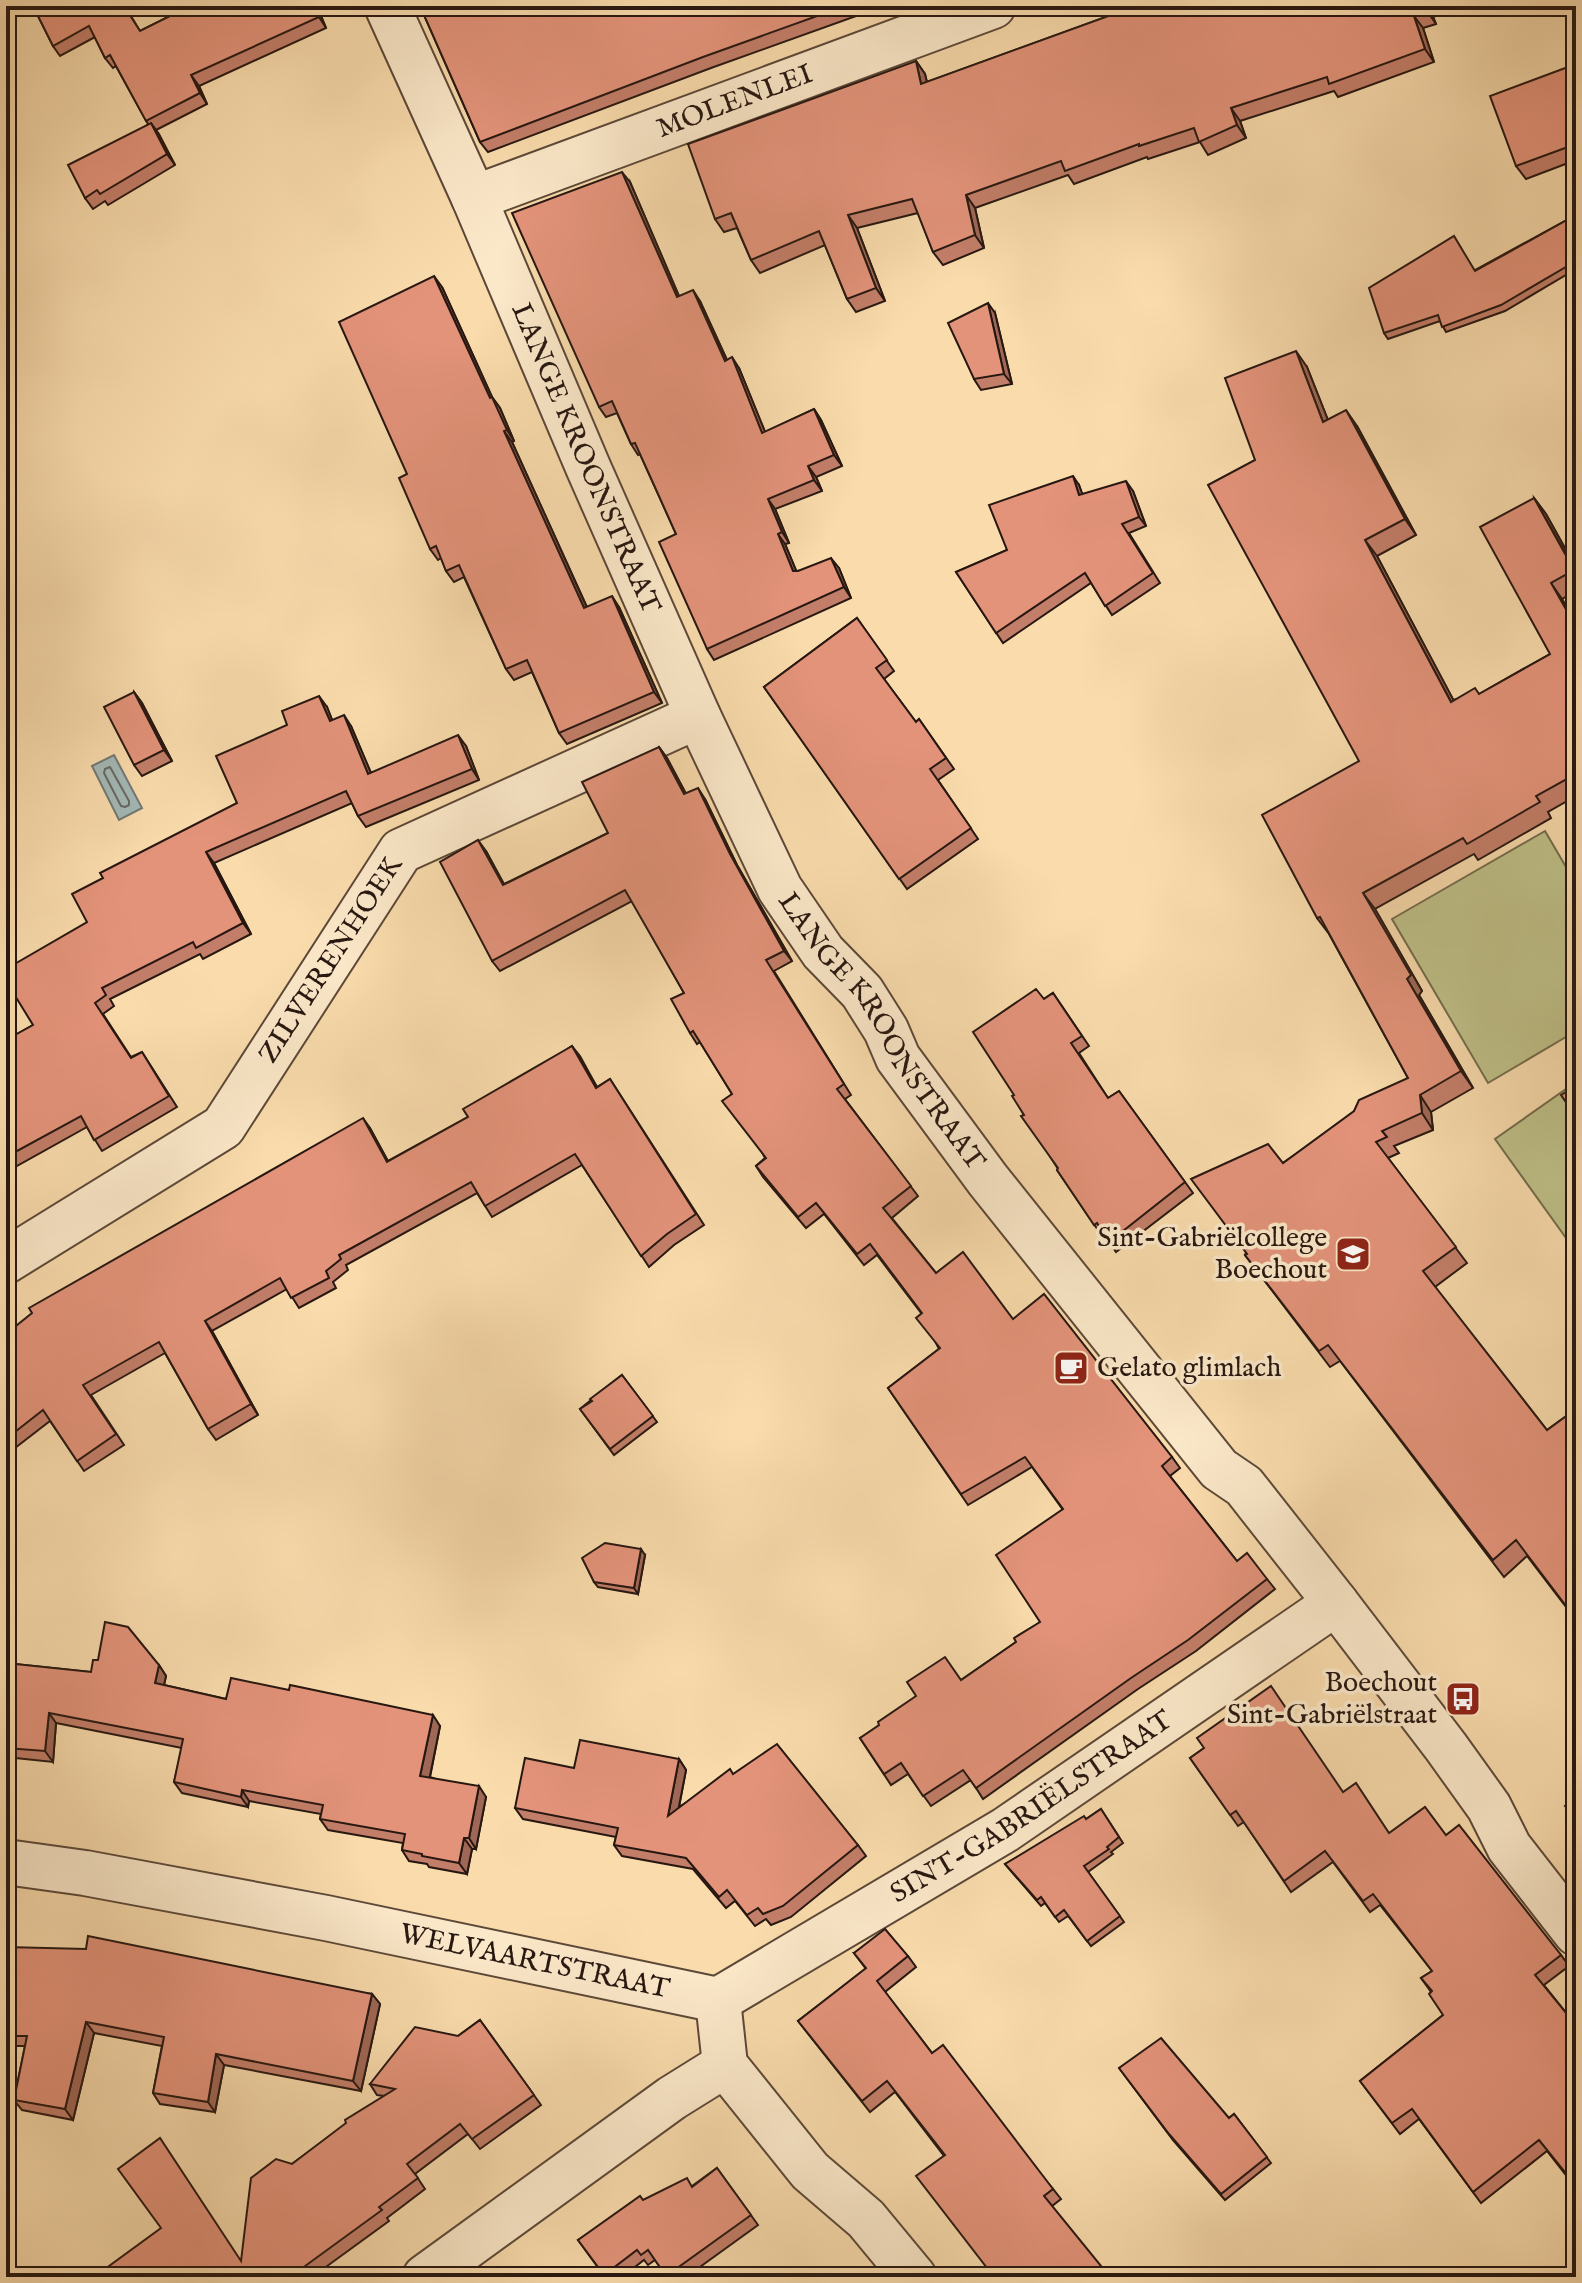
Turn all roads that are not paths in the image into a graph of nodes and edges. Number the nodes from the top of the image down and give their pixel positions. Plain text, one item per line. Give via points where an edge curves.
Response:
1 (387, 6) edge
2 (993, 6) edge
3 (474, 198) junction
4 (698, 716) junction
5 (6, 1261) edge
6 (1336, 1603) junction
7 (6, 1862) edge
8 (1576, 1933) edge
9 (718, 2000) junction
10 (725, 2065) junction
11 (425, 2277) edge
12 (914, 2277) edge

1 - 3 street, LANGE KROONSTRAAT
2 - 3 street, MOLENLEI
3 - 4 street, LANGE KROONSTRAAT
4 - 5 street, ZILVERENHOEK via 401,851 223,1127
4 - 6 street, LANGE KROONSTRAAT via 780,889 823,952 862,992 898,1058 988,1180 1219,1469 1244,1486
6 - 8 street, LANGE KROONSTRAAT via 1446,1747 1489,1807 1509,1847
6 - 9 street, SINT-GABRIËLSTRAAT via 1005,1830
7 - 9 street, WELVAARTSTRAAT via 326,1918
9 - 10 street
10 - 11 street
10 - 12 street via 810,2171 866,2219

